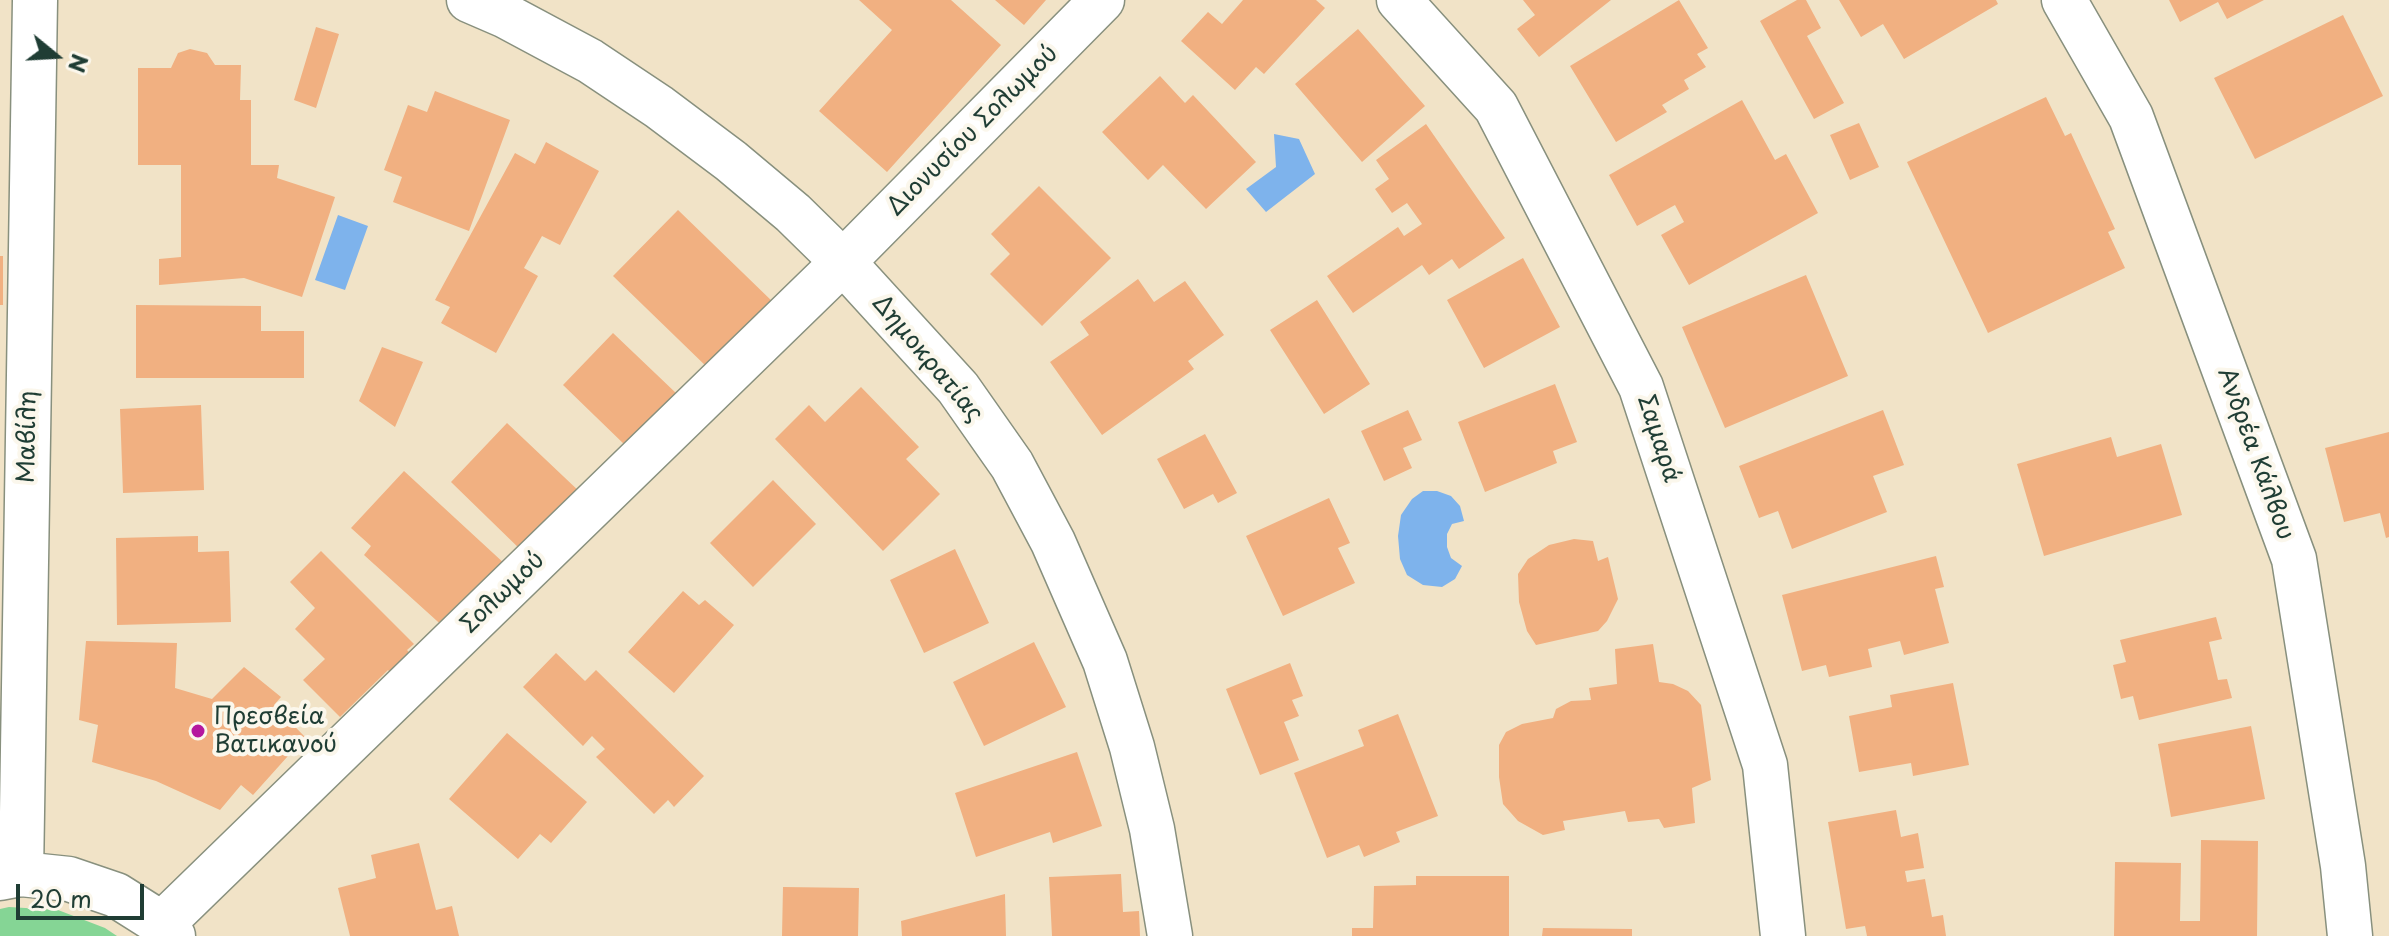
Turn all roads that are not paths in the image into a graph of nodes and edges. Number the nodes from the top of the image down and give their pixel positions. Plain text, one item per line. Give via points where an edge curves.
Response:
1 (35, 0) edge
2 (469, 0) edge
3 (1102, 0) edge
4 (1399, 0) edge
5 (2064, 0) edge
6 (843, 262) junction
7 (13, 500) edge
8 (10, 876) edge
9 (167, 930) edge
10 (1170, 936) edge
11 (1783, 936) edge
12 (2350, 936) edge

1 - 7 street, Μαβίλη
2 - 6 street, Δημοκρατίας via 590,61 659,107 793,213
3 - 6 street, Διονυσίου Σολωμού
4 - 11 street, Σαμαρά via 1496,107 1641,387 1765,765
5 - 12 street, Ανδρέα Κάλβου via 2131,117 2294,559
6 - 9 street, Σολωμού
6 - 10 street, Δημοκρατίας via 958,388 1012,465 1053,542 1105,661 1132,747
7 - 8 street, Μαβίλη
8 - 9 street via 69,879 116,895

